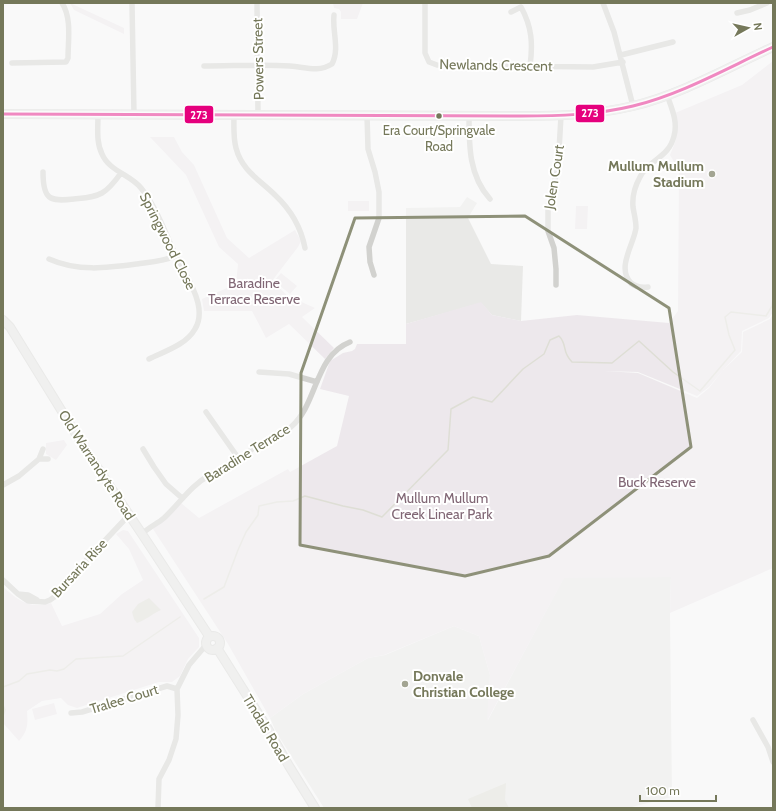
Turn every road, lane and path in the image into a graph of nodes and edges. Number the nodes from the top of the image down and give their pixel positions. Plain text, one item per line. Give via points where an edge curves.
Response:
1 (62, 3) edge
2 (132, 3) edge
3 (257, 3) edge
4 (425, 3) edge
5 (603, 3) edge
6 (767, 3) edge
7 (510, 12) dead end
8 (737, 13) dead end
9 (334, 15) dead end
10 (673, 42) dead end
11 (773, 47) edge
12 (621, 55) junction
13 (12, 62) dead end
14 (623, 62) junction
15 (204, 66) dead end
16 (257, 66) junction
17 (530, 66) junction
18 (667, 95) junction
19 (633, 106) junction
20 (3, 114) edge
21 (234, 114) junction
22 (258, 114) junction
23 (98, 115) junction
24 (134, 115) junction
25 (367, 115) junction
26 (469, 116) junction
27 (561, 116) junction
28 (43, 172) dead end
29 (122, 173) junction
30 (490, 199) dead end
31 (305, 248) dead end
32 (176, 256) junction
33 (49, 259) dead end
34 (374, 275) dead end
35 (556, 285) dead end
36 (648, 287) dead end
37 (3, 320) edge
38 (350, 342) dead end
39 (150, 359) dead end
40 (259, 372) dead end
41 (317, 382) junction
42 (206, 412) dead end
43 (43, 449) dead end
44 (143, 449) dead end
45 (40, 459) junction
46 (48, 459) dead end
47 (239, 459) junction
48 (3, 485) edge
49 (182, 498) junction
50 (129, 515) junction
51 (142, 534) junction
52 (3, 580) edge
53 (209, 636) junction
54 (206, 646) junction
55 (217, 648) junction
56 (177, 689) junction
57 (71, 713) dead end
58 (753, 720) dead end
59 (773, 762) edge
60 (158, 808) edge
61 (315, 808) edge

1 - 13 street via 68,21 66,62
2 - 24 street
3 - 16 street, Powers Street
4 - 17 street, Newlands Crescent via 425,51 431,63 441,66
5 - 12 street
6 - 8 street
7 - 17 street via 521,6 527,19 532,43
9 - 16 street via 335,44 332,64 312,69
10 - 12 street
11 - 18 main road
12 - 14 street
14 - 17 street, Newlands Crescent via 593,67
14 - 19 street
15 - 16 street
16 - 22 street, Powers Street
18 - 19 main road
18 - 36 street via 675,121 674,136 667,151 647,167 636,185 633,203 636,229 626,265 627,277 633,284 642,288
19 - 27 main road via 590,114
20 - 23 main road
21 - 22 main road
21 - 24 main road
21 - 31 street via 235,143 243,165 287,209 302,234
22 - 25 main road
23 - 24 main road
23 - 29 street, Springwood Close via 98,138 102,155
25 - 26 main road
25 - 34 street via 368,149 379,192 379,218 369,247
26 - 27 main road
26 - 30 street via 470,158 480,188
27 - 35 street, Jolen Court via 558,168 548,206 548,232 554,248
28 - 29 street via 45,193 58,201 93,197 103,193
29 - 32 street, Springwood Close via 140,186 151,203
32 - 33 street via 166,260 110,268 72,266
32 - 39 street, Springwood Close via 196,294 199,317 190,336
37 - 50 main road, Old Warrandyte Road via 10,327
38 - 41 street, Baradine Terrace via 333,353 324,365
40 - 41 street via 289,374
41 - 47 street, Baradine Terrace via 304,412 291,427
42 - 47 street
43 - 45 street
44 - 49 street via 166,484
45 - 46 street
45 - 48 street
47 - 49 street, Baradine Terrace via 193,486
49 - 51 street, Baradine Terrace via 160,522
50 - 51 main road, Old Warrandyte Road
50 - 52 street, Bursaria Rise via 57,595 45,602 18,594
51 - 53 main road, Old Warrandyte Road
53 - 54 main road via 206,639
53 - 55 main road via 218,638
54 - 55 main road via 211,650
54 - 56 street via 189,665
55 - 61 main road, Tindals Road
56 - 57 street, Tralee Court via 166,686 82,712
56 - 60 street via 176,739 159,779
58 - 59 street

